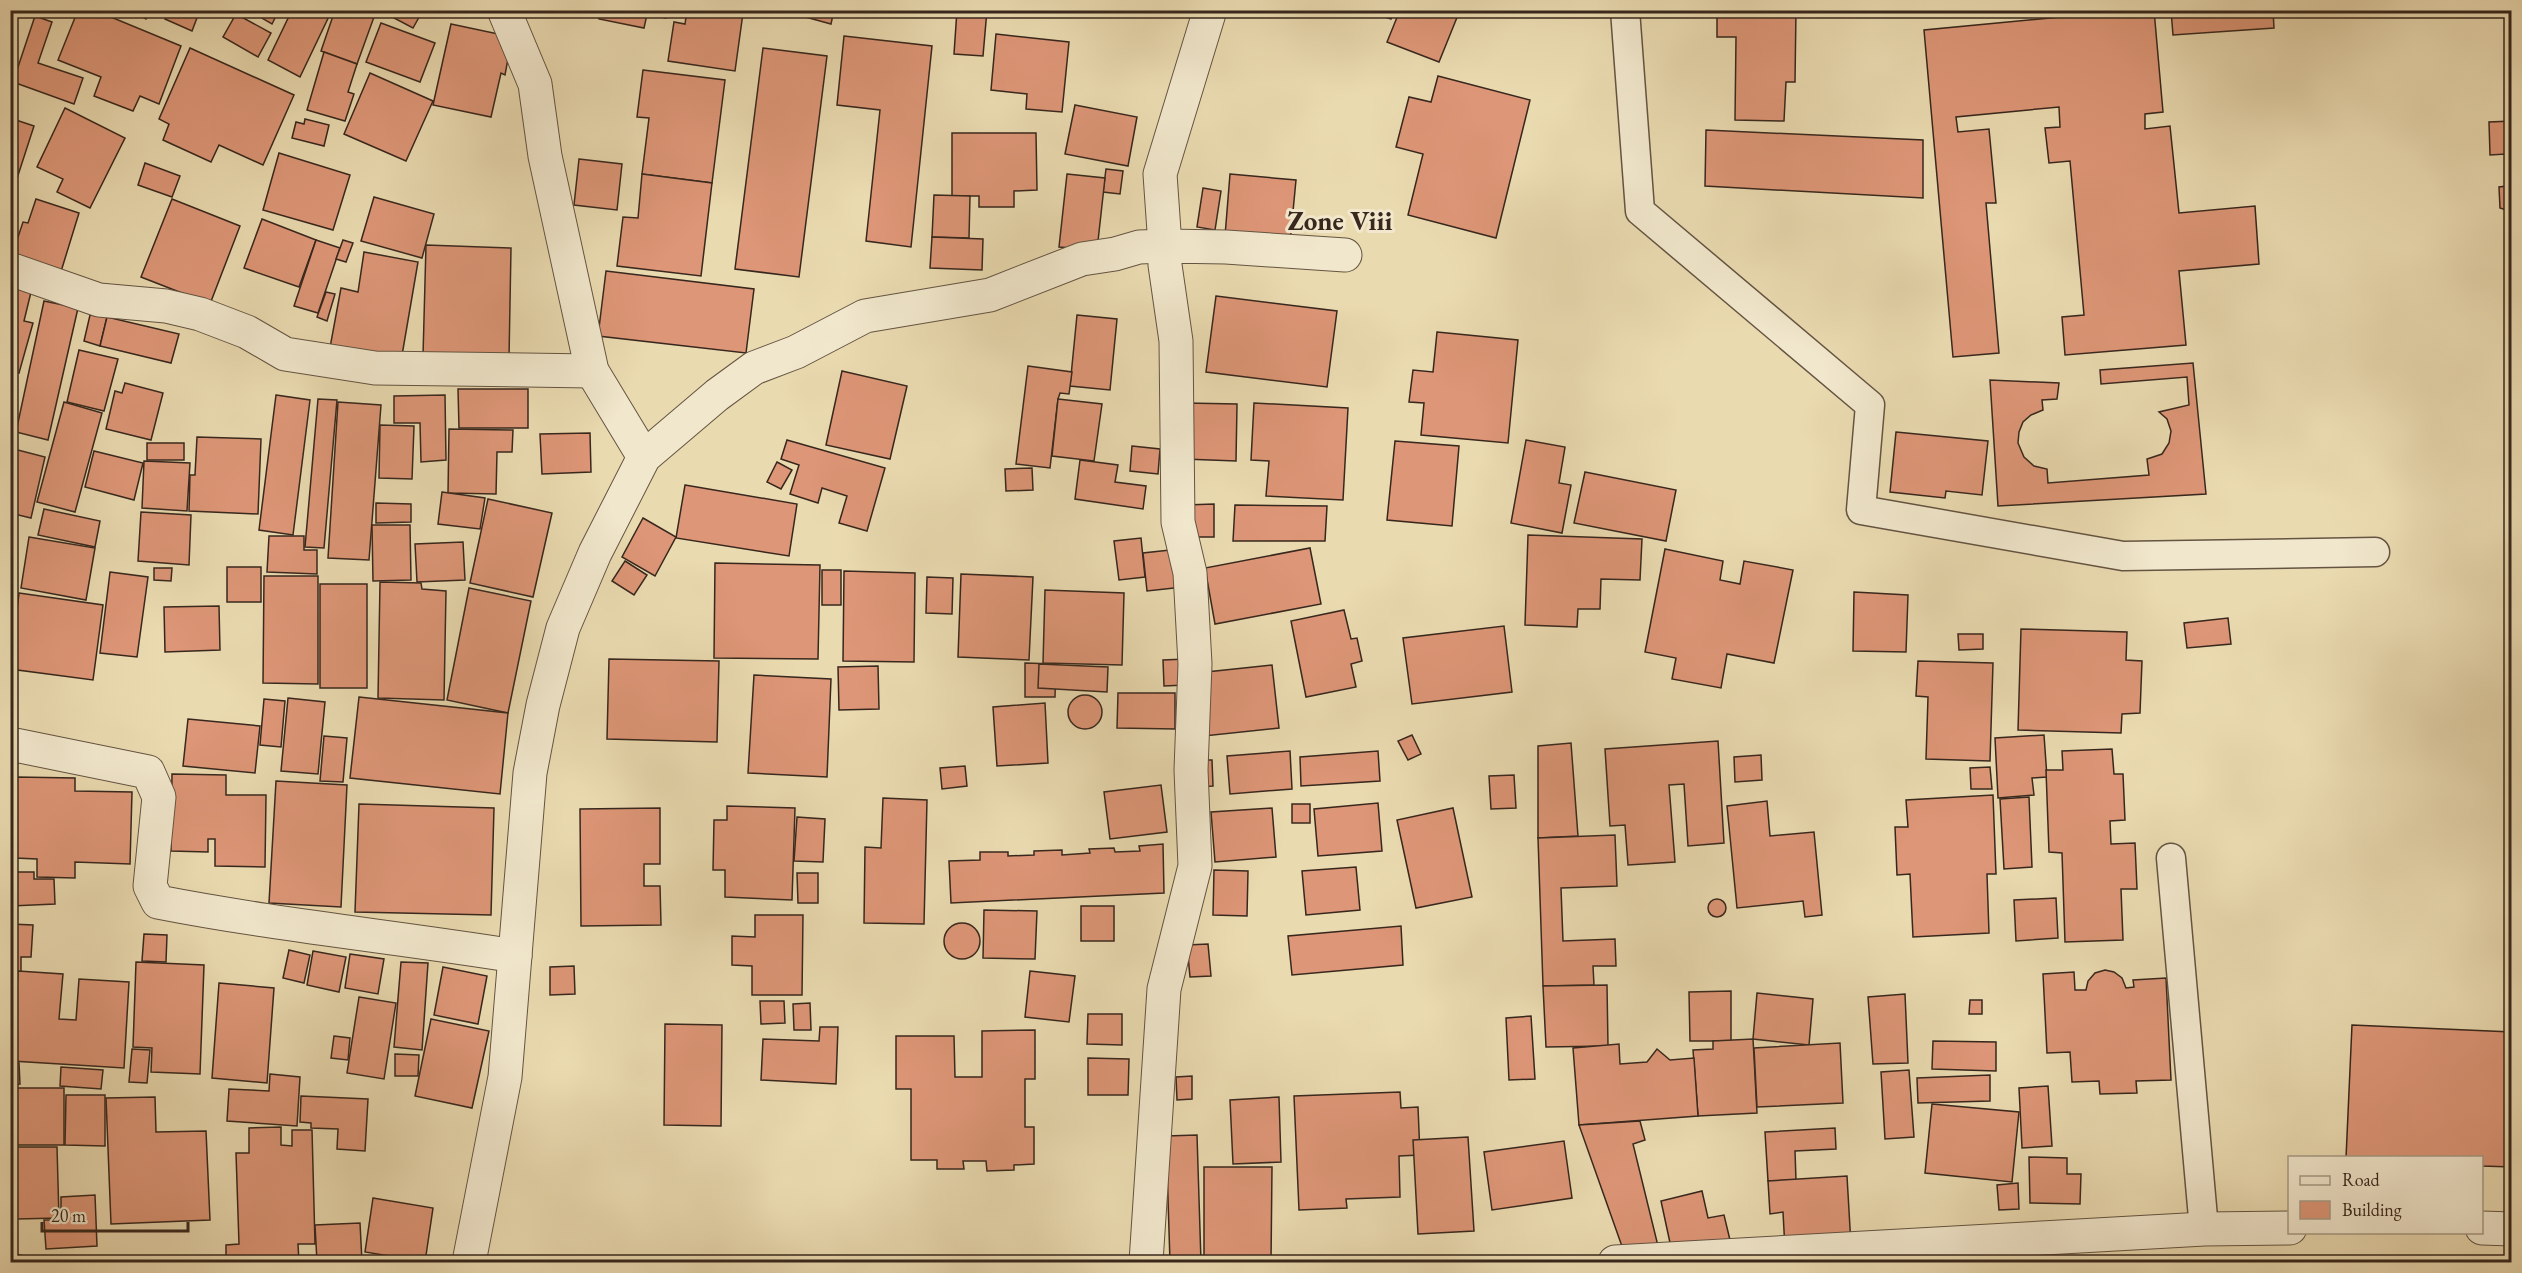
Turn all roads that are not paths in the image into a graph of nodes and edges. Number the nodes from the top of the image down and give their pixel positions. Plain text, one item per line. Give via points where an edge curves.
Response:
1 (504, 10) edge
2 (1210, 10) edge
3 (1625, 10) edge
4 (1165, 246) junction
5 (1345, 255) dead end
6 (10, 269) edge
7 (592, 371) junction
8 (644, 457) junction
9 (2374, 552) dead end
10 (10, 744) edge
11 (2171, 858) dead end
12 (515, 956) junction
13 (2204, 1228) junction
14 (2288, 1228) edge
15 (2483, 1228) edge
16 (2511, 1228) edge
17 (469, 1263) edge
18 (1146, 1263) edge
19 (1615, 1263) edge

1 - 7 street via 535,84 545,156
2 - 4 street via 1160,174
3 - 9 lane via 1640,211 1870,405 1861,510 2123,556
4 - 5 street
4 - 8 street via 1139,247 1082,259 990,295 865,316 796,352 754,368
4 - 18 street via 1176,341 1178,522 1190,573 1195,664 1191,771 1194,866 1164,989
6 - 7 street via 99,300 166,306 200,314 246,332 285,354 375,368
7 - 8 street
8 - 12 street via 563,628 543,705 530,773
10 - 12 street via 148,772 159,797 150,886 158,902
11 - 13 lane
12 - 17 street via 506,1077
13 - 14 street
13 - 19 street
15 - 16 street

